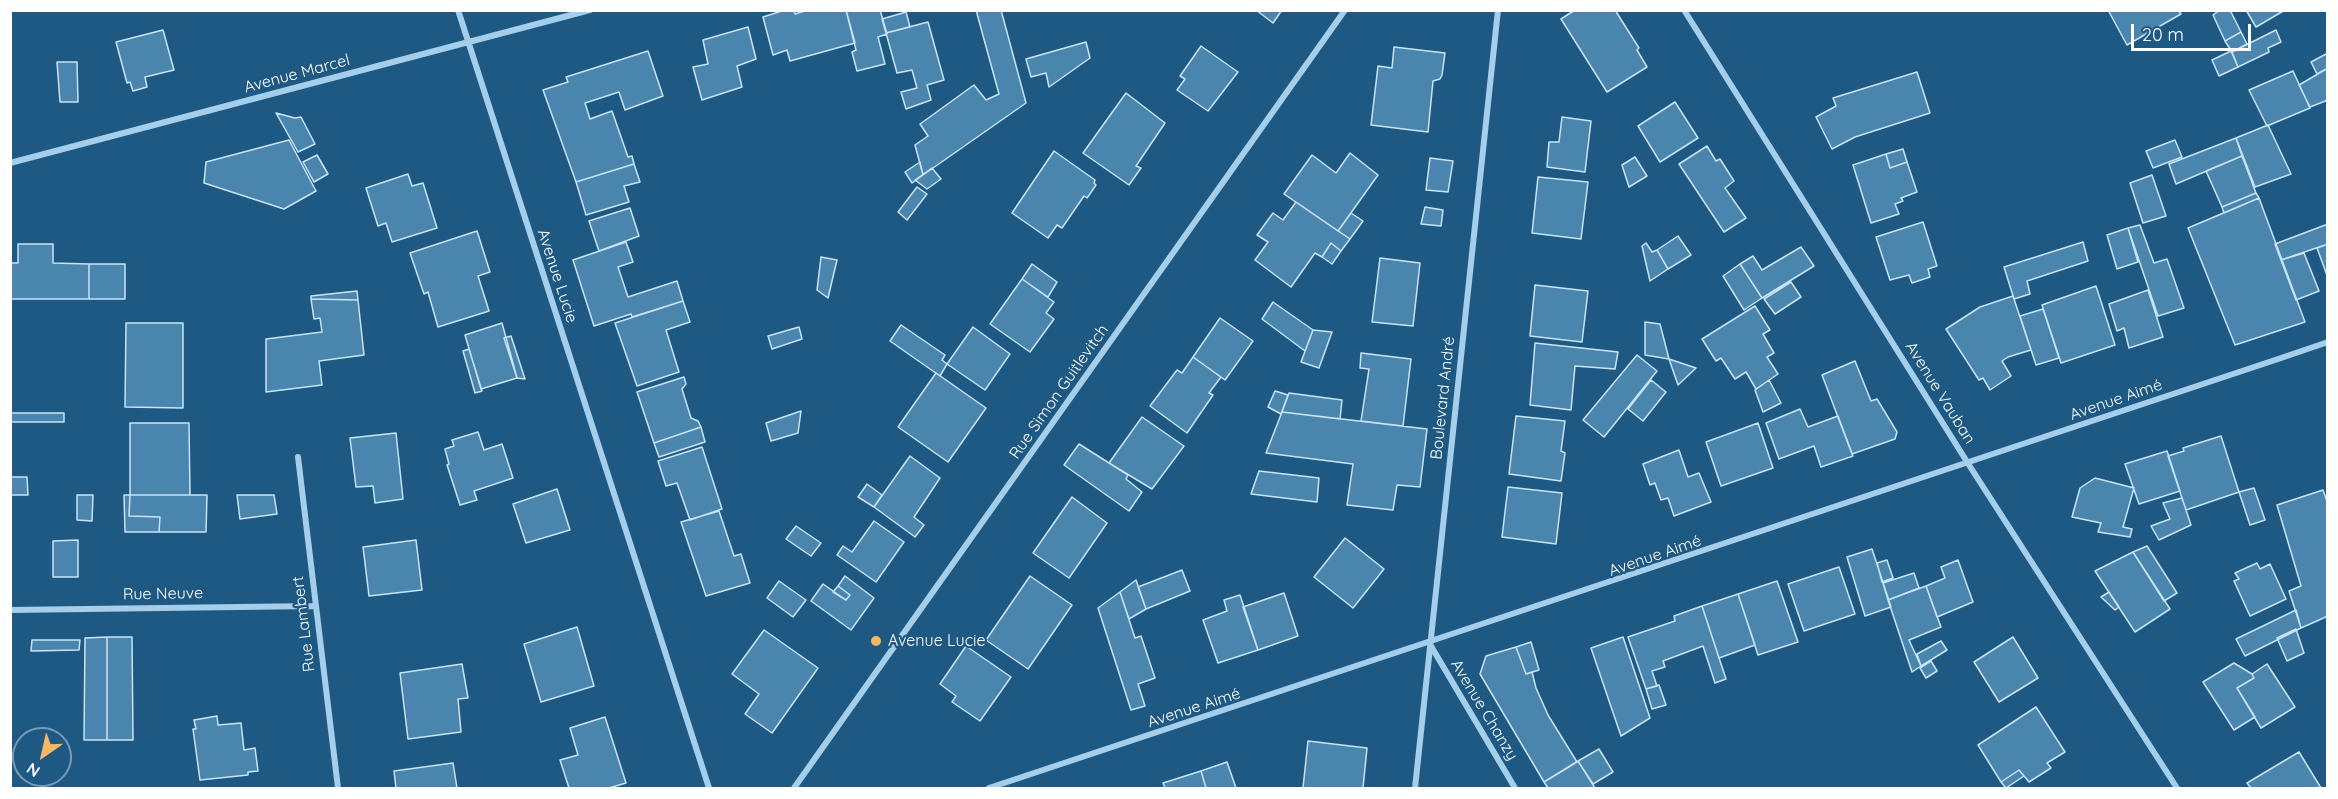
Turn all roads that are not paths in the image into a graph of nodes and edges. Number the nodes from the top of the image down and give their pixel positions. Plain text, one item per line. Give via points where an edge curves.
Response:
1 (458, 10) edge
2 (590, 10) edge
3 (1346, 10) edge
4 (1498, 10) edge
5 (1684, 10) edge
6 (468, 43) junction
7 (10, 163) edge
8 (2328, 342) edge
9 (298, 457) dead end
10 (1969, 465) junction
11 (315, 606) junction
12 (10, 610) edge
13 (1430, 645) junction
14 (338, 789) edge
15 (709, 789) edge
16 (794, 789) edge
17 (989, 789) edge
18 (1414, 789) edge
19 (1515, 789) edge
20 (2177, 789) edge

1 - 6 street, Avenue Lucie
2 - 6 street, Avenue Marcel
3 - 16 street, Rue Simon Guitlevitch
4 - 13 street, Boulevard André
5 - 10 street, Avenue Vauban
6 - 7 street, Avenue Marcel
6 - 15 street, Avenue Lucie
8 - 10 street, Avenue Aimé
9 - 11 street, Rue Lambert
10 - 13 street, Avenue Aimé
10 - 20 street, Avenue Vauban
11 - 12 street, Rue Neuve
11 - 14 street, Rue Lambert
13 - 17 street, Avenue Aimé
13 - 18 street, Boulevard André
13 - 19 street, Avenue Chanzy

